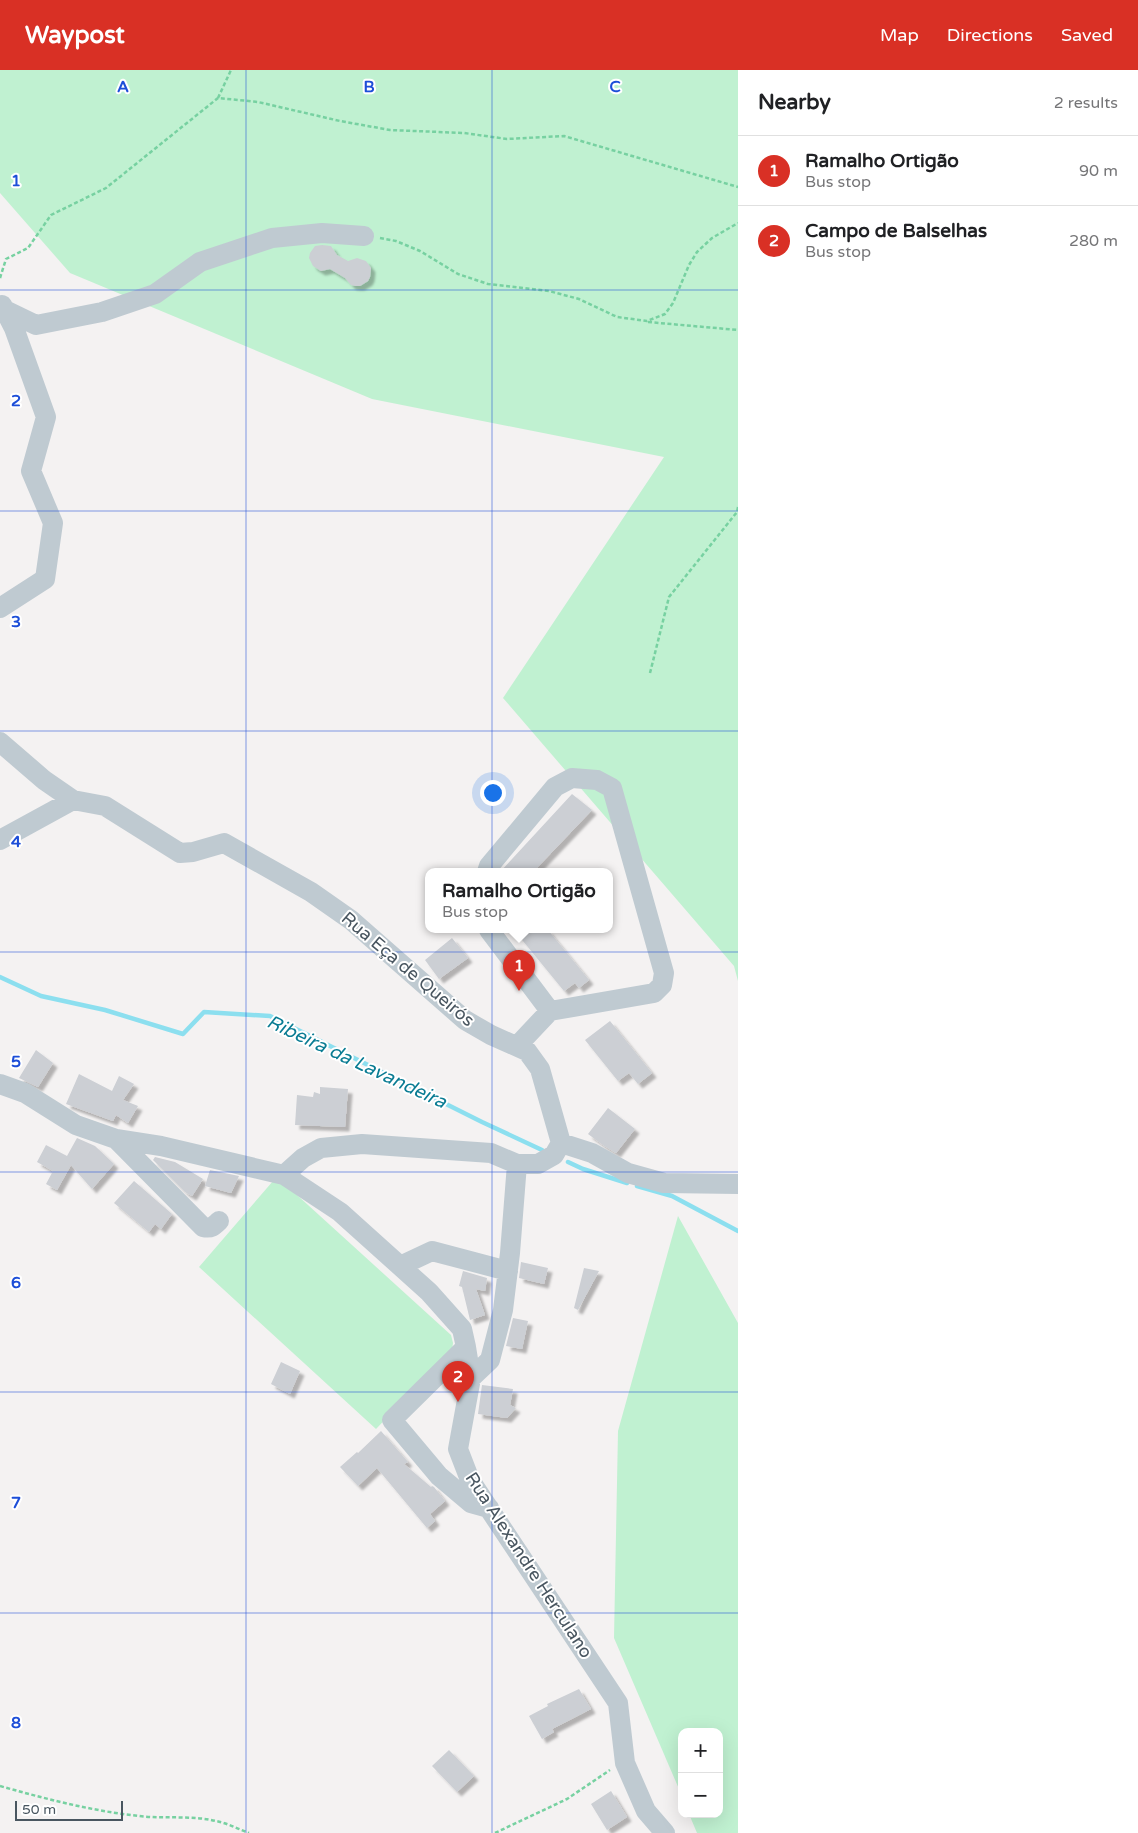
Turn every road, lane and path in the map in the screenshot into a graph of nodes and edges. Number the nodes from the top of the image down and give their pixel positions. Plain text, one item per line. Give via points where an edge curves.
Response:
1 (231, 70) edge
2 (218, 98) junction
3 (738, 187) edge
4 (738, 223) edge
5 (364, 236) joint
6 (0, 278) edge
7 (2, 305) edge
8 (647, 321) junction
9 (738, 330) edge
10 (738, 507) edge
11 (0, 608) edge
12 (650, 673) dead end
13 (0, 742) edge
14 (73, 800) junction
15 (0, 840) edge
16 (488, 868) edge
17 (491, 933) edge
18 (550, 1011) junction
19 (517, 1046) junction
20 (0, 1084) edge
21 (116, 1139) junction
22 (561, 1143) junction
23 (517, 1164) junction
24 (284, 1174) junction
25 (737, 1185) edge
26 (219, 1221) dead end
27 (400, 1266) junction
28 (508, 1271) junction
29 (466, 1347) junction
30 (471, 1378) junction
31 (490, 1508) junction
32 (625, 1763) junction
33 (0, 1786) edge
34 (249, 1833) edge
35 (495, 1833) edge
36 (665, 1833) edge

1 - 2 path
2 - 3 path via 258,102 390,130 464,133 507,139 564,136
2 - 6 path via 106,188 50,215 28,248 6,258
4 - 8 path via 712,238 697,252 673,303 665,314
5 - 7 street via 322,233 272,238 200,262 155,294 102,312 36,324
5 - 8 path via 396,241 458,274 488,284 549,291 579,299 617,317
7 - 11 street via 14,328 46,418 31,471 53,523 45,579
8 - 9 path
10 - 12 path via 669,597
13 - 14 street, Rua Eça de Queirós
14 - 15 street
14 - 19 street, Rua Eça de Queirós via 105,806 180,853 224,843 238,850 311,892 351,920 466,1020
16 - 18 street via 555,787 572,778 597,780 612,788 664,973 662,985 654,993
17 - 18 street
18 - 19 street
19 - 22 street, Rua Eça de Queirós via 527,1051 540,1070
20 - 21 street, Rua Alexandre Herculano via 25,1093 76,1125
21 - 24 street, Rua Alexandre Herculano
21 - 26 street via 204,1227 209,1228
22 - 23 street via 554,1155 538,1164
22 - 25 street via 592,1153 628,1173 664,1183
23 - 24 street via 491,1153 362,1144 321,1148
23 - 28 street
24 - 27 street, Rua Alexandre Herculano via 340,1212
27 - 28 street via 432,1251
27 - 29 street, Rua Alexandre Herculano via 462,1329
28 - 30 street via 503,1310 490,1360
29 - 30 street, Rua Alexandre Herculano
29 - 31 street via 392,1420 439,1476 471,1503
30 - 31 street, Rua Alexandre Herculano via 458,1450 470,1480
31 - 32 street, Rua Alexandre Herculano via 618,1703
32 - 35 path via 567,1799
32 - 36 street, Rua Alexandre Herculano via 646,1811
33 - 34 path via 98,1810 217,1821

